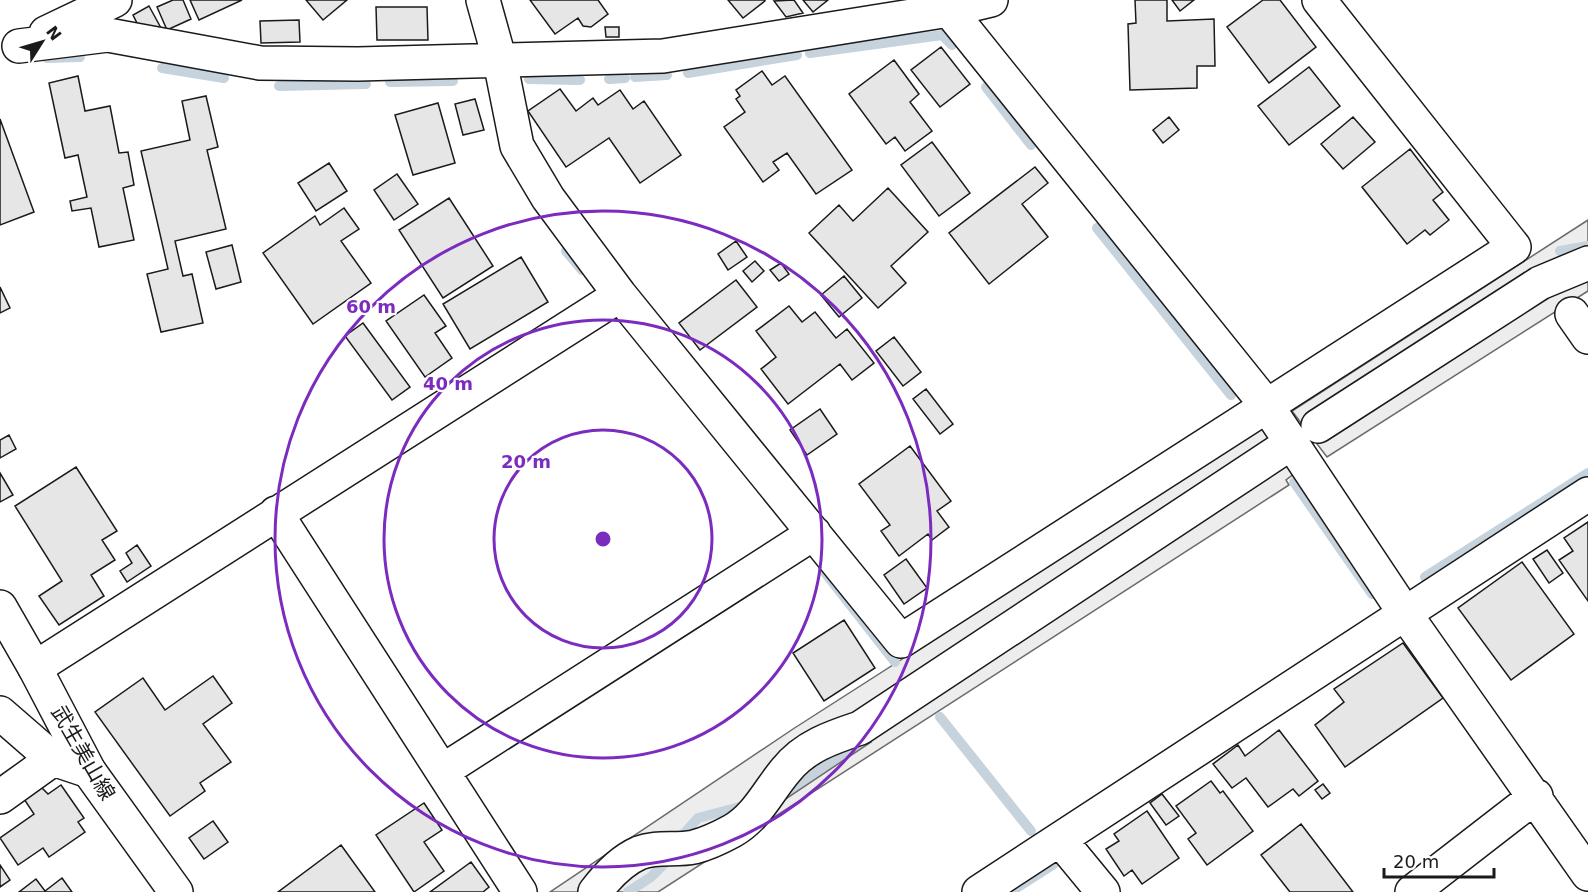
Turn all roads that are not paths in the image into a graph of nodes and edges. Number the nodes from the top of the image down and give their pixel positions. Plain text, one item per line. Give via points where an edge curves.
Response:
1 (115, 0) edge
2 (483, 0) edge
3 (992, 0) edge
4 (1319, 0) edge
5 (945, 5) edge
6 (68, 10) edge
7 (10, 49) edge
8 (500, 61) junction
9 (1588, 263) edge
10 (620, 295) junction
11 (1267, 406) junction
12 (1318, 426) dead end
13 (1279, 451) dead end
14 (1588, 494) edge
15 (276, 513) junction
16 (814, 533) junction
17 (0, 607) edge
18 (1406, 615) junction
19 (35, 668) junction
20 (0, 713) edge
21 (53, 759) junction
22 (444, 770) junction
23 (89, 771) junction
24 (1536, 796) junction
25 (0, 797) edge
26 (1061, 841) junction
27 (1588, 874) edge
28 (599, 890) edge
29 (176, 892) edge
30 (520, 892) edge
31 (979, 892) edge
32 (1103, 892) edge
33 (1412, 892) edge

1 - 6 street
2 - 8 street
3 - 5 street
4 - 11 street via 1514,247
5 - 8 street via 663,56
5 - 11 street
6 - 7 street
7 - 8 street via 108,35 261,63
8 - 10 street via 517,146 548,198
9 - 12 street via 1540,283
10 - 15 street
10 - 16 street
11 - 16 street via 901,641
11 - 18 street
13 - 28 street via 860,728 810,748 786,769 751,817 732,831 693,847 639,853 618,866
14 - 18 street
15 - 19 street
15 - 22 street
16 - 22 street
17 - 19 street, 武生美山線
18 - 24 street
18 - 26 street
19 - 23 street, 武生美山線
20 - 21 street
21 - 23 street
21 - 25 street
22 - 30 street
23 - 29 street, 武生美山線
24 - 27 street
24 - 33 street
26 - 31 street
26 - 32 street

